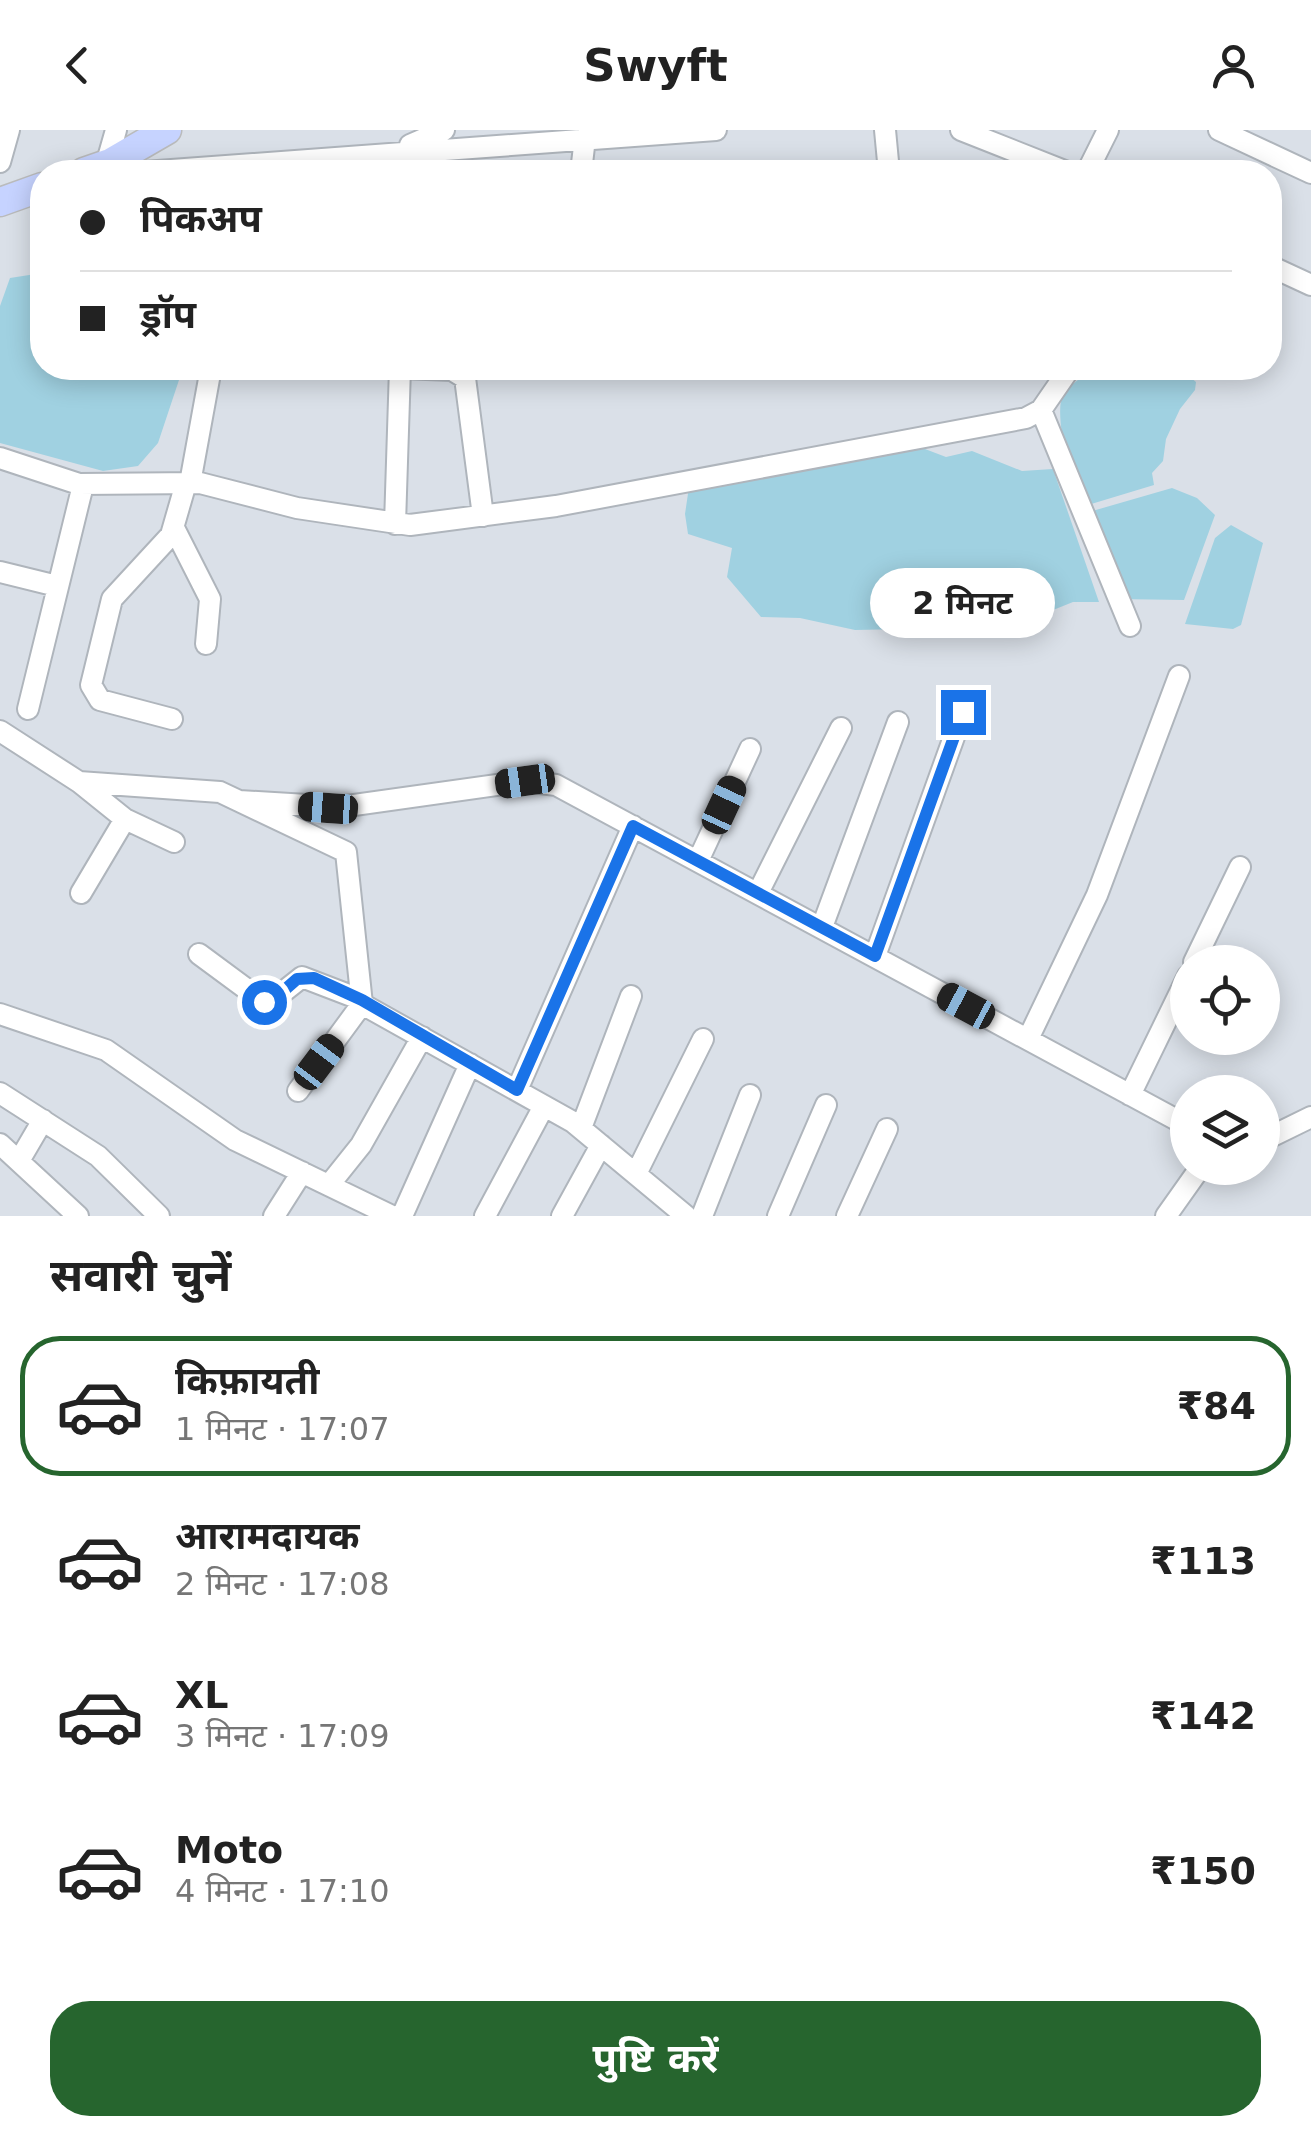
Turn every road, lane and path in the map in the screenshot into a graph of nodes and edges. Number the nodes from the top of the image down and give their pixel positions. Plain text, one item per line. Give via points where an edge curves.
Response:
1 (9, 130) edge
2 (116, 130) edge
3 (444, 130) edge
4 (716, 130) edge
5 (885, 130) edge
6 (961, 130) edge
7 (1108, 130) edge
8 (1219, 130) edge
9 (161, 133) edge
10 (584, 138) junction
11 (384, 154) junction
12 (110, 160) edge
13 (120, 160) edge
14 (325, 160) edge
15 (582, 160) edge
16 (888, 160) edge
17 (1037, 160) edge
18 (1093, 160) edge
19 (0, 162) edge
20 (1311, 173) edge
21 (30, 191) edge
22 (0, 202) edge
23 (1282, 272) edge
24 (1311, 285) edge
25 (209, 380) edge
26 (400, 380) edge
27 (465, 380) edge
28 (1062, 380) edge
29 (1041, 410) junction
30 (0, 458) edge
31 (188, 483) junction
32 (82, 484) junction
33 (483, 516) junction
34 (396, 524) junction
35 (174, 528) junction
36 (0, 572) edge
37 (57, 586) junction
38 (1130, 626) dead end
39 (206, 644) dead end
40 (1179, 676) dead end
41 (28, 709) dead end
42 (963, 712) dead end
43 (172, 719) dead end
44 (898, 722) dead end
45 (841, 728) dead end
46 (0, 731) edge
47 (750, 749) dead end
48 (80, 782) junction
49 (239, 801) junction
50 (125, 819) junction
51 (633, 826) junction
52 (174, 842) dead end
53 (698, 861) junction
54 (1240, 867) dead end
55 (758, 892) junction
56 (81, 893) dead end
57 (822, 927) junction
58 (1202, 945) edge
59 (199, 954) dead end
60 (875, 956) junction
61 (631, 996) dead end
62 (362, 1002) junction
63 (1170, 1013) edge
64 (0, 1014) edge
65 (422, 1038) junction
66 (703, 1039) dead end
67 (1028, 1039) junction
68 (470, 1064) junction
69 (298, 1090) dead end
70 (517, 1090) junction
71 (0, 1093) edge
72 (750, 1095) dead end
73 (1130, 1095) junction
74 (826, 1105) dead end
75 (544, 1106) junction
76 (1170, 1116) edge
77 (1311, 1116) edge
78 (43, 1120) junction
79 (581, 1128) junction
80 (888, 1130) dead end
81 (1280, 1132) edge
82 (0, 1144) edge
83 (601, 1145) junction
84 (20, 1160) junction
85 (302, 1172) junction
86 (636, 1174) junction
87 (329, 1185) junction
88 (1188, 1185) edge
89 (78, 1216) edge
90 (159, 1216) edge
91 (274, 1216) edge
92 (392, 1216) edge
93 (402, 1216) edge
94 (485, 1216) edge
95 (562, 1216) edge
96 (686, 1216) edge
97 (702, 1216) edge
98 (778, 1216) edge
99 (847, 1216) edge
100 (1166, 1216) edge

1 - 19 street
2 - 12 street
3 - 11 street
4 - 10 street
5 - 16 street
6 - 17 street
7 - 18 street
8 - 20 street
9 - 13 highway
10 - 11 street
10 - 15 street
11 - 14 street
21 - 22 highway
23 - 24 street
25 - 31 street
26 - 34 street
27 - 33 street
28 - 29 street
29 - 33 street via 934,436
29 - 38 street
30 - 32 street
31 - 32 street
31 - 34 street
31 - 35 street
32 - 37 street
33 - 34 street
35 - 39 street via 210,599
35 - 43 street via 112,599 90,684 100,700
36 - 37 street
37 - 41 street
40 - 67 street via 1097,895
42 - 60 street
44 - 57 street
45 - 55 street
46 - 48 street
47 - 53 street
48 - 49 street via 220,792
48 - 50 street
49 - 51 street via 340,807 535,780
49 - 62 street via 346,852
50 - 52 street
50 - 56 street
51 - 53 street
51 - 70 street
53 - 55 street
54 - 58 street
55 - 57 street
57 - 60 street
59 - 62 street via 264,1002 302,977
60 - 67 street
61 - 79 street
62 - 65 street
62 - 69 street
63 - 73 street
64 - 85 street via 106,1050 225,1133
65 - 68 street
65 - 87 street via 361,1145
66 - 86 street
67 - 73 street
68 - 70 street
68 - 93 street
70 - 75 street
71 - 78 street
72 - 97 street
73 - 76 street
74 - 98 street
75 - 79 street
75 - 94 street
77 - 81 street
78 - 84 street
78 - 90 street via 98,1156
79 - 83 street
80 - 99 street
82 - 84 street
83 - 86 street
83 - 95 street
84 - 89 street
85 - 87 street
85 - 91 street
86 - 96 street
87 - 92 street
88 - 100 street

